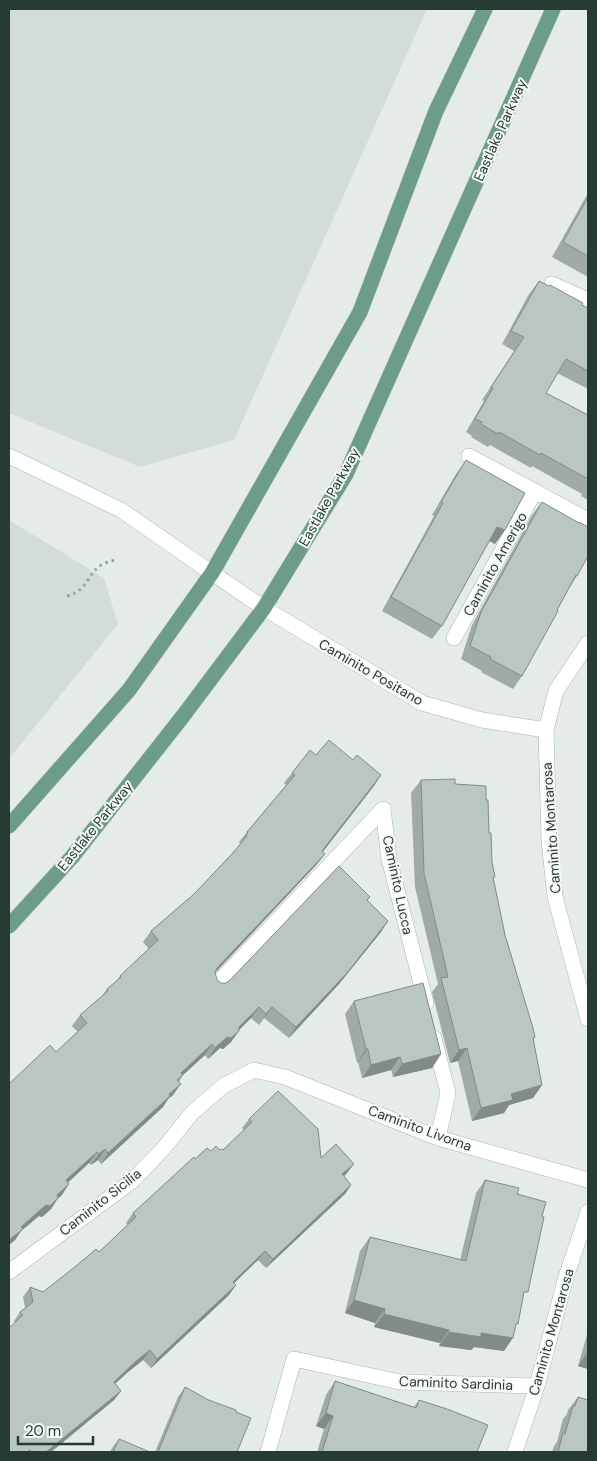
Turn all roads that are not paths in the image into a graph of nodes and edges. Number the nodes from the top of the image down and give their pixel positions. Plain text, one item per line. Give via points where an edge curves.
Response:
1 (485, 9) edge
2 (553, 9) edge
3 (552, 284) edge
4 (588, 300) edge
5 (9, 456) edge
6 (469, 456) dead end
7 (535, 491) junction
8 (588, 520) edge
9 (212, 574) junction
10 (264, 608) junction
11 (454, 638) dead end
12 (588, 643) edge
13 (546, 730) junction
14 (9, 826) edge
15 (9, 926) edge
16 (216, 985) edge
17 (588, 1019) edge
18 (254, 1070) joint
19 (438, 1138) junction
20 (588, 1180) edge
21 (588, 1212) edge
22 (9, 1272) edge
23 (537, 1386) junction
24 (268, 1452) edge
25 (515, 1452) edge

1 - 9 main road via 436,111 360,312
2 - 10 main road, Eastlake Parkway via 346,474
3 - 4 street
5 - 9 street, Caminito Positano via 121,510
6 - 7 street
7 - 8 street
7 - 11 street, Caminito Amerigo
9 - 10 street, Caminito Positano
9 - 14 main road via 128,690
10 - 13 street, Caminito Positano via 422,703 482,720
10 - 15 main road, Eastlake Parkway via 72,857
12 - 13 street, Caminito Montarosa via 556,691
13 - 17 street, Caminito Montarosa via 555,897
16 - 19 street, Caminito Lucca via 383,809 389,858 448,1093
18 - 19 street, Caminito Livorna via 286,1077
18 - 22 street, Caminito Sicilia via 223,1086 192,1113 131,1182
19 - 20 street, Caminito Livorna
21 - 23 street, Caminito Montarosa via 566,1277
23 - 24 street, Caminito Sardinia via 400,1382 294,1360
23 - 25 street, Caminito Montarosa

